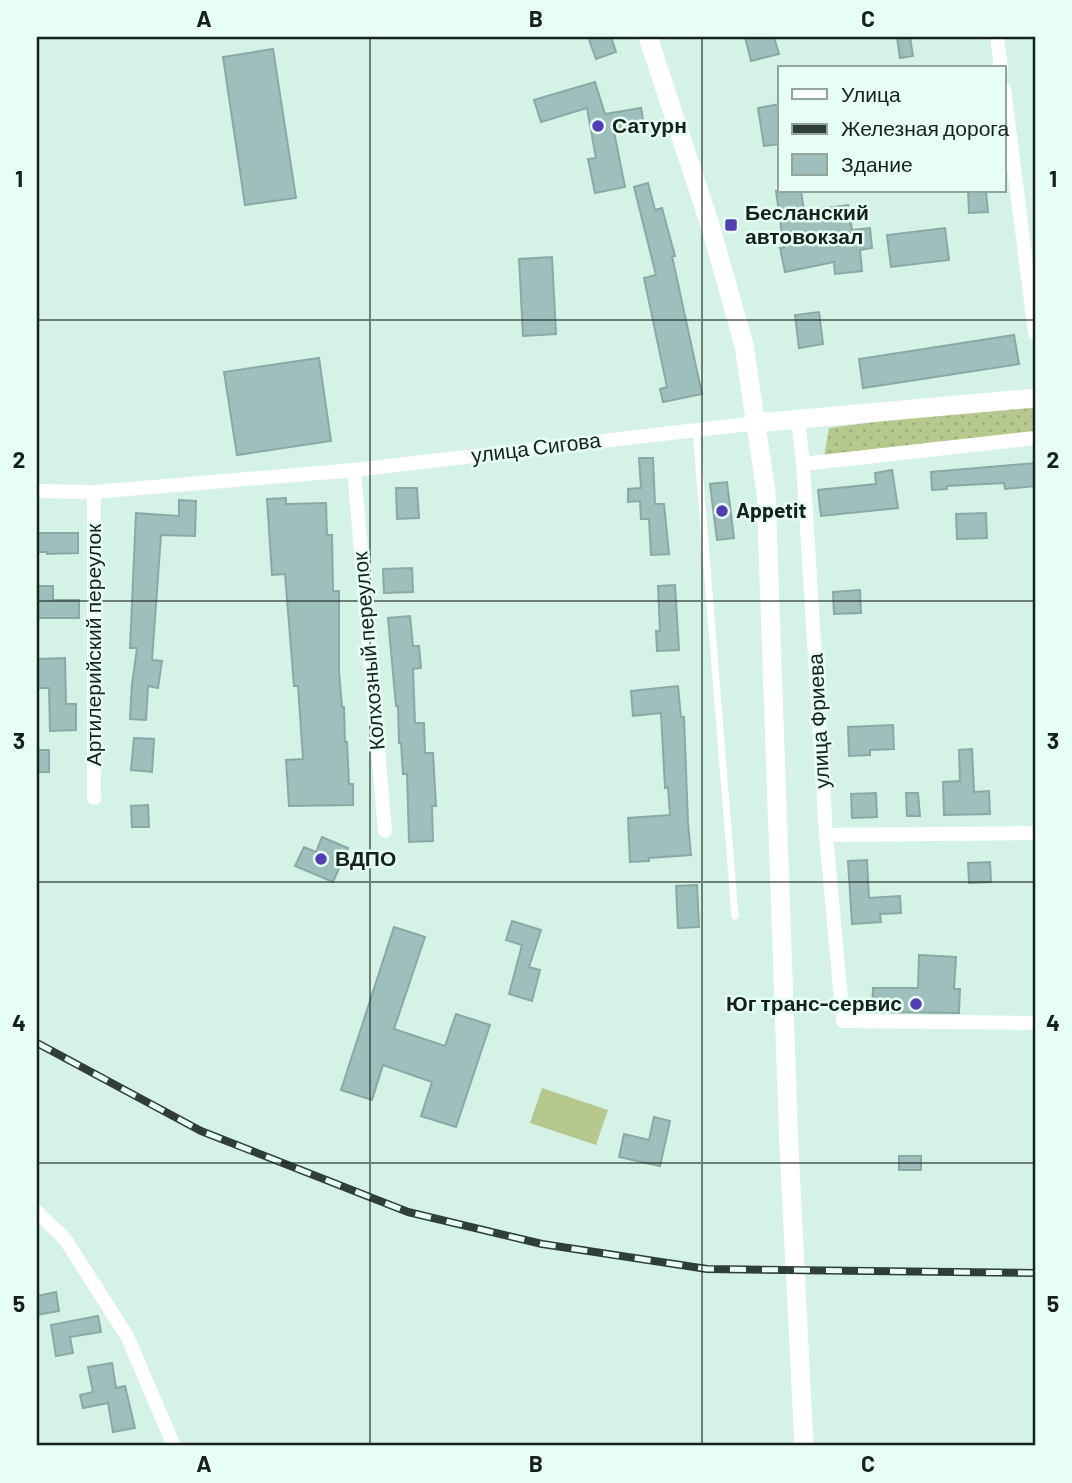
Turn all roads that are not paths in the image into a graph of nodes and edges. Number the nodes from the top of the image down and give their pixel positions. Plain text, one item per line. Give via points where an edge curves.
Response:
1 (648, 37) edge
2 (997, 37) edge
3 (1001, 66) edge
4 (1006, 105) edge
5 (1035, 333) edge
6 (1035, 398) edge
7 (798, 420) junction
8 (757, 423) junction
9 (696, 429) junction
10 (1035, 438) edge
11 (803, 464) junction
12 (354, 470) junction
13 (37, 491) edge
14 (94, 492) junction
15 (94, 798) dead end
16 (385, 831) dead end
17 (1035, 833) edge
18 (826, 835) junction
19 (735, 916) dead end
20 (1035, 1023) edge
21 (37, 1212) edge
22 (802, 1437) edge
23 (174, 1446) edge

1 - 8 main road via 744,345
2 - 3 street
4 - 5 street
6 - 7 main road, улица Сигова
7 - 8 main road, улица Сигова
7 - 11 street, улица Фриева
8 - 9 street, улица Сигова
8 - 22 main road via 766,492
9 - 12 street, улица Сигова
9 - 19 lane
10 - 11 street
11 - 18 street, улица Фриева
12 - 14 street, улица Сигова
12 - 16 street, Колхозный переулок
13 - 14 street, улица Сигова
14 - 15 street, Артилерийский переулок
17 - 18 street
18 - 20 street, улица Фриева via 843,1021
21 - 23 street via 65,1239 127,1336

